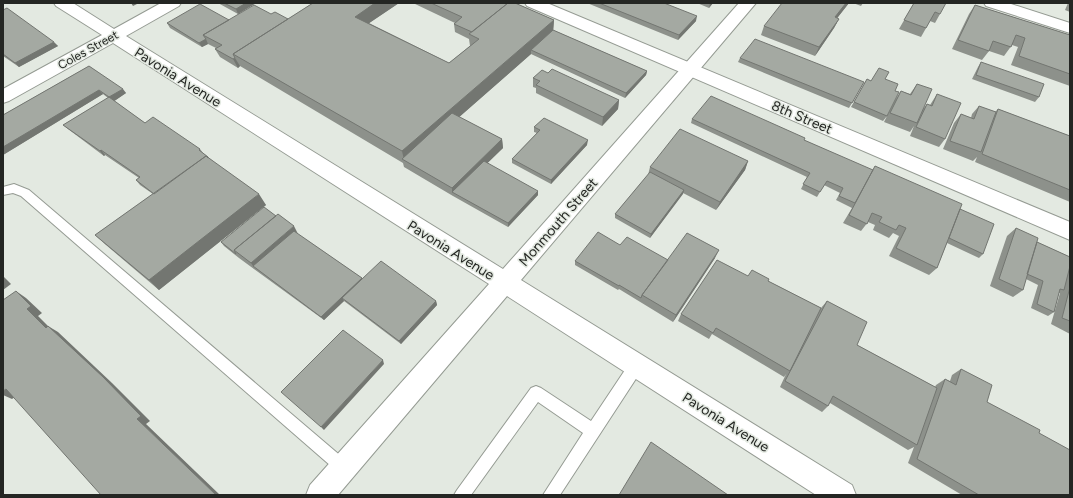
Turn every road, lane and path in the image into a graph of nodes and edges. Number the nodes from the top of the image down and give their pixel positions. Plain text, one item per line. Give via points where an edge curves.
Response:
1 (62, 3) edge
2 (173, 3) edge
3 (533, 3) edge
4 (748, 3) edge
5 (992, 3) edge
6 (1070, 28) edge
7 (113, 36) junction
8 (690, 70) junction
9 (3, 97) edge
10 (3, 191) edge
11 (1070, 232) edge
12 (505, 283) junction
13 (636, 366) junction
14 (593, 431) junction
15 (344, 468) junction
16 (320, 495) edge
17 (462, 495) edge
18 (551, 495) edge
19 (842, 495) edge

1 - 7 street, Pavonia Avenue
2 - 7 street, Coles Street
3 - 8 street, 8th Street
4 - 8 street, Monmouth Street
5 - 6 street
7 - 9 street, Coles Street
7 - 12 street, Pavonia Avenue
8 - 11 street, 8th Street
8 - 12 street, Monmouth Street
10 - 15 lane via 14,188 25,193
12 - 13 street, Pavonia Avenue
12 - 15 street, Monmouth Street
13 - 14 lane
13 - 19 street, Pavonia Avenue
14 - 17 lane via 536,393
14 - 18 lane
15 - 16 street, Monmouth Street

